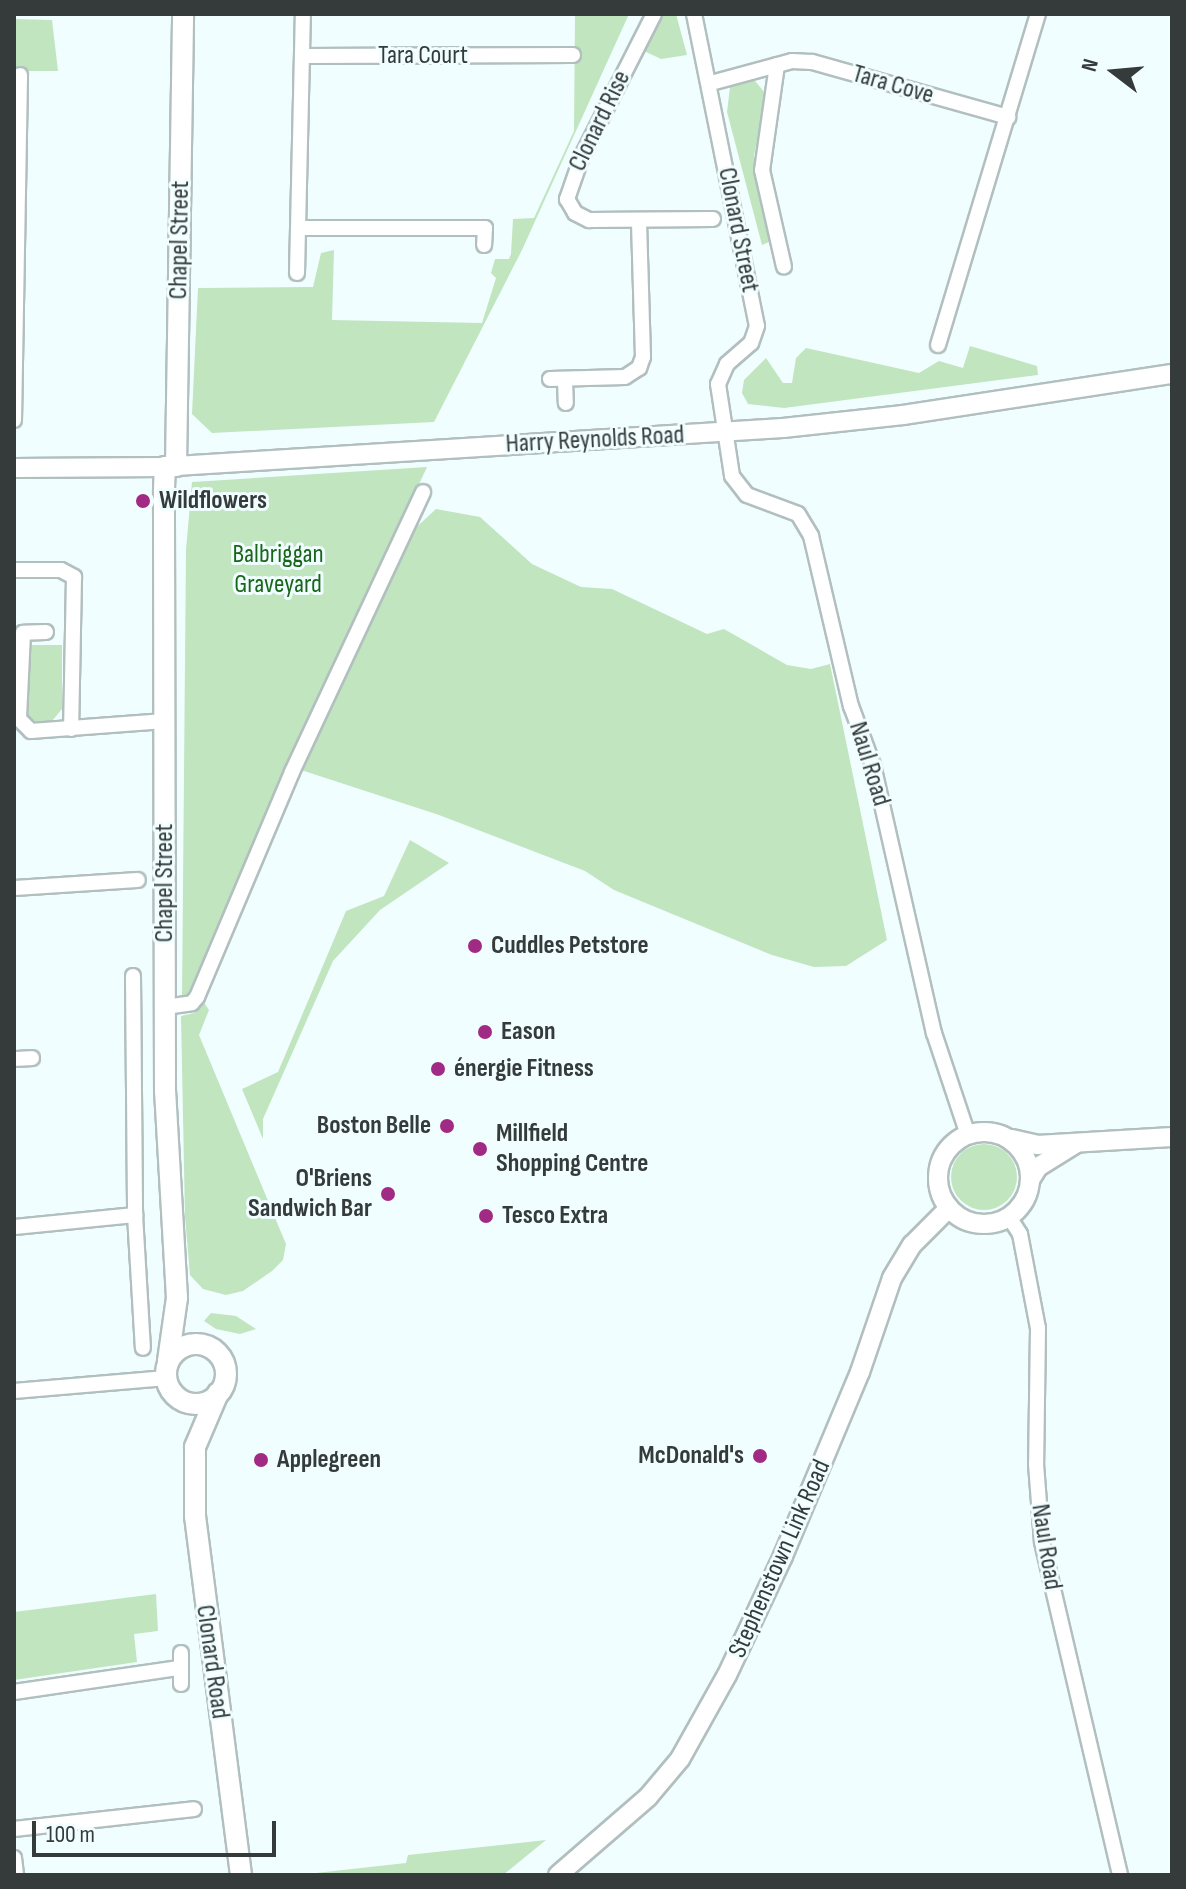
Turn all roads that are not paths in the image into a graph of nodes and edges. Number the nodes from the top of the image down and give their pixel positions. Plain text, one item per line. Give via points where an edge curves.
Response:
1 (183, 14) edge
2 (303, 14) edge
3 (654, 14) edge
4 (694, 14) edge
5 (1038, 14) edge
6 (542, 38) dead end
7 (543, 55) junction
8 (573, 55) dead end
9 (303, 56) junction
10 (777, 65) junction
11 (20, 75) dead end
12 (711, 83) junction
13 (1008, 117) junction
14 (713, 219) dead end
15 (639, 221) junction
16 (300, 228) junction
17 (484, 245) dead end
18 (15, 263) edge
19 (784, 267) dead end
20 (297, 273) dead end
21 (938, 345) dead end
22 (1172, 374) edge
23 (566, 403) dead end
24 (14, 420) edge
25 (725, 434) junction
26 (171, 466) junction
27 (14, 468) edge
28 (423, 492) dead end
29 (14, 570) edge
30 (46, 632) dead end
31 (165, 721) junction
32 (71, 729) junction
33 (138, 880) dead end
34 (14, 888) edge
35 (133, 976) dead end
36 (165, 1007) junction
37 (32, 1058) dead end
38 (14, 1059) edge
39 (968, 1135) junction
40 (1007, 1137) junction
41 (1172, 1137) edge
42 (1078, 1142) junction
43 (1030, 1180) junction
44 (949, 1208) junction
45 (135, 1215) junction
46 (1009, 1217) junction
47 (14, 1227) edge
48 (177, 1298) junction
49 (210, 1347) junction
50 (143, 1348) dead end
51 (169, 1378) junction
52 (14, 1391) edge
53 (218, 1393) junction
54 (195, 1447) junction
55 (181, 1684) dead end
56 (14, 1692) edge
57 (195, 1811) dead end
58 (14, 1829) edge
59 (14, 1858) edge
60 (16, 1875) edge
61 (241, 1875) edge
62 (558, 1875) edge
63 (1120, 1875) edge

1 - 26 main road, Chapel Street
2 - 9 street
3 - 15 street, Clonard Rise via 567,193 571,208 582,217
4 - 12 street, Clonard Street
5 - 13 street
6 - 7 street
7 - 8 street, Tara Court
7 - 9 street, Tara Court
9 - 16 street
10 - 12 street, Tara Cove
10 - 13 street, Tara Cove via 812,62
10 - 19 street via 762,170
11 - 18 street
12 - 25 street, Clonard Street via 757,326 751,343 721,374
13 - 21 street
14 - 15 street, Clonard Rise
15 - 23 street via 640,366 625,377 557,380
16 - 17 street via 485,228
16 - 20 street
18 - 24 street
22 - 25 street, Harry Reynolds Road via 903,415
25 - 26 street, Harry Reynolds Road
25 - 39 street, Naul Road via 738,488 798,514 811,536 851,706 873,765 934,1033
26 - 27 street, Harry Reynolds Road
26 - 31 main road, Chapel Street
28 - 36 street via 292,772 197,997 192,1003
29 - 32 street via 61,570 74,577
30 - 32 street via 23,633 19,719 36,732
31 - 32 street
31 - 36 main road, Chapel Street
33 - 34 street
35 - 45 street
36 - 48 main road, Chapel Street via 167,1176
37 - 38 street
39 - 40 street
39 - 44 street via 941,1161 938,1186
40 - 42 street via 1028,1145
40 - 43 street via 1025,1155
41 - 42 street
42 - 43 street via 1038,1167
43 - 46 street via 1024,1201
44 - 46 street via 977,1224
44 - 62 street, Stephenstown Link Road via 912,1245 892,1278 860,1372 783,1556 680,1759 648,1797
45 - 47 street
45 - 50 street
46 - 63 street, Naul Road via 1020,1234 1038,1328 1036,1475 1042,1542
48 - 49 main road, Chapel Street via 184,1318
48 - 51 main road, Chapel Street
49 - 51 main road via 181,1347
49 - 53 main road via 225,1366
51 - 52 street
51 - 53 main road via 196,1403
51 - 54 main road, Clonard Road
53 - 54 main road, Clonard Road
54 - 61 main road, Clonard Road via 197,1551
55 - 56 street via 180,1661
57 - 58 street
59 - 60 street

